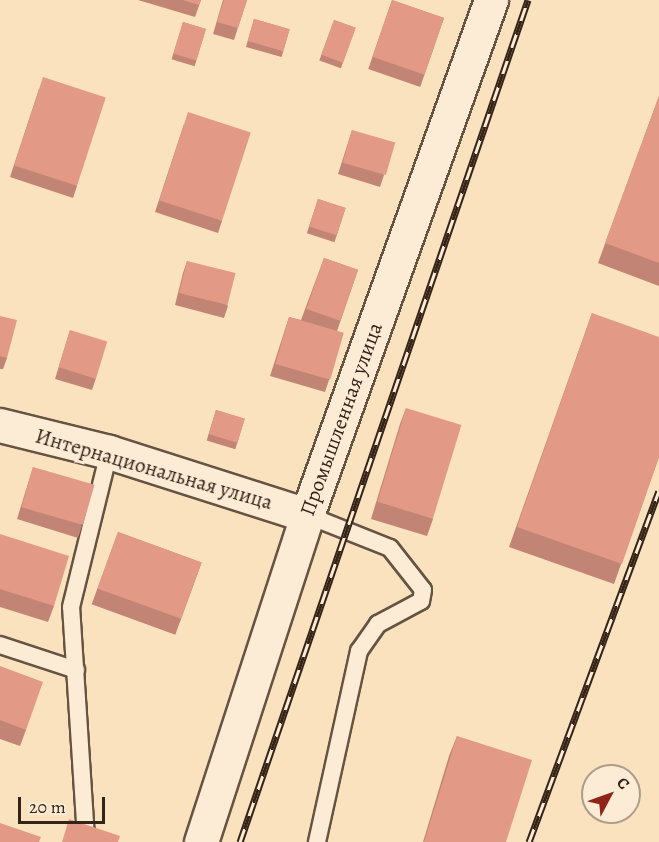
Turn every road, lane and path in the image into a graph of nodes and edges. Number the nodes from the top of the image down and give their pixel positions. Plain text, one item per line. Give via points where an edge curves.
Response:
1 (491, 0) edge
2 (0, 425) edge
3 (110, 452) junction
4 (307, 515) junction
5 (0, 645) edge
6 (76, 670) junction
7 (86, 837) edge
8 (201, 842) edge
9 (317, 842) edge

1 - 4 street, Промышленная улица
2 - 3 street, Интернациональная улица
3 - 4 street, Интернациональная улица
3 - 6 lane via 71,607
4 - 8 street, Промышленная улица
4 - 9 lane via 390,548 423,590 421,601 378,624 359,651
5 - 6 lane
6 - 7 lane

